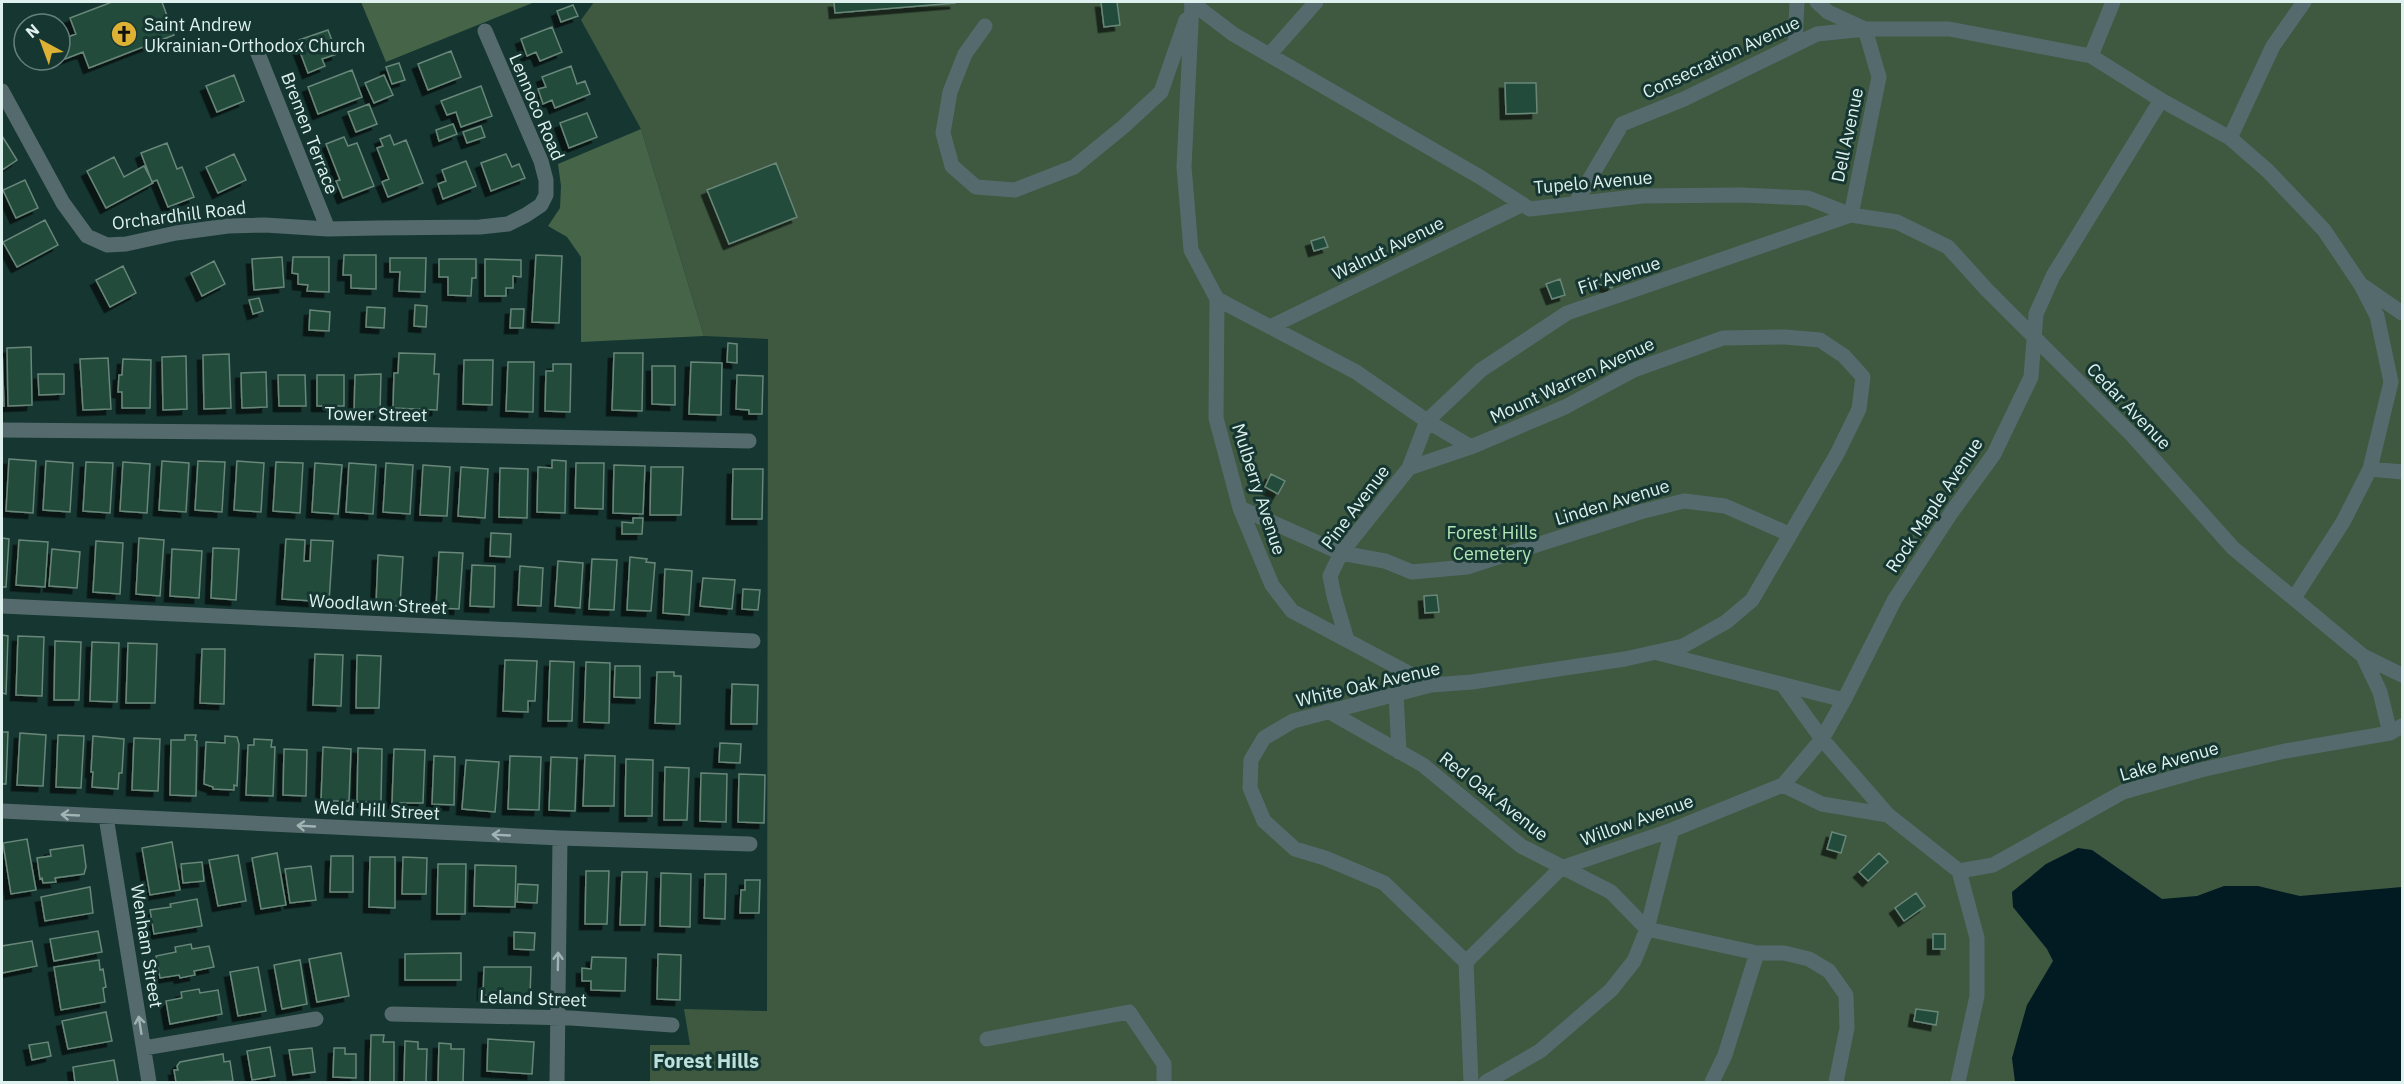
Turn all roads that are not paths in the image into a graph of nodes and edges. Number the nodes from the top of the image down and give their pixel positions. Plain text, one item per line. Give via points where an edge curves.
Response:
1 (1192, 2) edge
2 (1316, 2) edge
3 (1797, 2) edge
4 (1817, 2) edge
5 (2113, 2) edge
6 (2304, 2) edge
7 (985, 26) dead end
8 (1865, 29) junction
9 (484, 32) dead end
10 (1795, 45) junction
11 (257, 51) dead end
12 (1270, 54) junction
13 (2091, 56) junction
14 (2, 91) edge
15 (2161, 100) junction
16 (2230, 138) junction
17 (1523, 204) junction
18 (1575, 204) junction
19 (1851, 215) junction
20 (517, 220) joint
21 (328, 229) junction
22 (2361, 285) junction
23 (1216, 299) junction
24 (2403, 313) edge
25 (1270, 327) junction
26 (2034, 336) junction
27 (2403, 370) edge
28 (2391, 381) junction
29 (1427, 421) junction
30 (2, 430) edge
31 (749, 441) dead end
32 (1471, 447) junction
33 (1409, 468) junction
34 (2370, 469) junction
35 (2403, 472) edge
36 (1240, 508) junction
37 (1789, 534) junction
38 (1341, 553) junction
39 (2294, 598) junction
40 (2, 606) edge
41 (1726, 622) joint
42 (1347, 640) junction
43 (753, 642) dead end
44 (1655, 652) junction
45 (2363, 656) junction
46 (2403, 675) edge
47 (1431, 685) junction
48 (1783, 685) junction
49 (1396, 694) junction
50 (1844, 700) junction
51 (1328, 711) junction
52 (2398, 733) edge
53 (1822, 739) junction
54 (1399, 752) junction
55 (1783, 785) junction
56 (2, 811) edge
57 (1888, 815) junction
58 (106, 817) junction
59 (1672, 830) junction
60 (560, 838) junction
61 (750, 844) dead end
62 (1561, 868) junction
63 (1959, 871) junction
64 (1647, 930) junction
65 (1757, 953) junction
66 (1466, 962) junction
67 (392, 1014) dead end
68 (558, 1018) junction
69 (316, 1019) dead end
70 (672, 1025) dead end
71 (987, 1039) dead end
72 (144, 1048) junction
73 (149, 1083) edge
74 (557, 1083) edge
75 (1164, 1083) edge
76 (1472, 1083) edge
77 (1486, 1083) edge
78 (1712, 1083) edge
79 (1836, 1083) edge
80 (1958, 1083) edge

1 - 7 street via 1161,92 1074,167 1015,190 976,187 952,166 944,133 950,92 965,54
1 - 12 street, Tupelo Avenue via 1233,34
1 - 23 street, Mulberry Avenue via 1184,167 1191,250
2 - 12 street
3 - 10 street
4 - 8 street via 1828,12
5 - 13 street
6 - 16 street via 2272,46
8 - 10 street, Consecration Avenue via 1817,34
8 - 13 street, Consecration Avenue via 1949,29
8 - 19 street, Dell Avenue via 1879,77
9 - 20 street, Lennoco Road via 546,180 541,205
10 - 18 street, Consecration Avenue via 1684,99 1622,124
11 - 21 street, Bremen Terrace
12 - 17 street, Tupelo Avenue
13 - 15 street, Consecration Avenue
14 - 21 street, Orchardhill Road via 63,202 87,237 107,245 199,228 265,225
15 - 16 street, Consecration Avenue
15 - 26 street, Rock Maple Avenue via 2053,276 2037,314
16 - 22 street, Consecration Avenue via 2324,230
17 - 18 street, Tupelo Avenue via 1530,209
17 - 25 street, Walnut Avenue
18 - 19 street, Tupelo Avenue via 1642,196 1742,195 1808,198
19 - 26 street, Cedar Avenue via 1897,222 1948,247
19 - 29 street, Fir Avenue via 1567,313 1481,370
20 - 21 street, Orchardhill Road via 480,228
22 - 24 street
22 - 28 street, Consecration Avenue via 2377,316
23 - 25 street
23 - 36 street, Mulberry Avenue via 1216,418
25 - 29 street via 1356,372
26 - 39 street, Cedar Avenue via 2132,435 2232,548
26 - 50 street, Rock Maple Avenue via 2031,377 1994,454 1894,598
27 - 28 street
28 - 34 street, Consecration Avenue
29 - 32 street
29 - 33 street, Pine Avenue
30 - 31 street, Tower Street
32 - 33 street, Pine Avenue
32 - 37 street, Mount Warren Avenue via 1565,407 1634,370 1723,338 1820,340 1844,356 1863,377 1859,410
33 - 38 street, Pine Avenue
34 - 35 street
34 - 39 street, Consecration Avenue via 2343,522
36 - 38 street, Linden Avenue
36 - 42 street, Mulberry Avenue via 1272,585 1292,610
37 - 38 street, Linden Avenue via 1725,506 1684,501 1467,567 1412,572 1385,561
37 - 41 street, Mount Warren Avenue via 1752,600
38 - 42 street, Pine Avenue via 1330,576
39 - 45 street, Cedar Avenue
40 - 43 street, Woodlawn Street
41 - 44 street, White Oak Avenue via 1683,646
42 - 47 street, Mulberry Avenue
44 - 47 street, White Oak Avenue via 1482,681
44 - 48 street, White Oak Avenue
45 - 46 street
45 - 52 street
47 - 49 street, White Oak Avenue
48 - 50 street, White Oak Avenue
48 - 53 street
49 - 51 street, White Oak Avenue
49 - 54 street
50 - 53 street, Rock Maple Avenue
51 - 54 street, Red Oak Avenue
51 - 66 street, White Oak Avenue via 1293,721 1264,738 1251,760 1250,788 1264,821 1295,849 1384,883
52 - 63 street, Lake Avenue via 2285,751 2123,792 1993,865
53 - 55 street, Willow Avenue
53 - 57 street
54 - 62 street, Red Oak Avenue via 1423,765 1521,846
55 - 57 street via 1822,804
55 - 59 street, Willow Avenue
58 -> 56 street, Weld Hill Street
57 - 63 street
60 -> 58 street, Weld Hill Street
72 -> 58 street, Wenham Street
59 - 62 street, Willow Avenue
59 - 64 street
60 - 61 street, Weld Hill Street
68 -> 60 street
62 - 64 street, Red Oak Avenue via 1611,891
62 - 66 street, Willow Avenue
63 - 80 street via 1977,938 1977,996
64 - 65 street
64 - 77 street via 1634,961 1611,990 1540,1051
65 - 78 street via 1725,1055
65 - 79 street via 1784,953 1809,959 1829,971 1846,996 1847,1028
66 - 76 street
67 - 68 street, Leland Street
68 - 70 street, Leland Street
68 - 74 street
69 - 72 street
71 - 75 street via 1129,1012 1164,1064
72 - 73 street, Wenham Street

